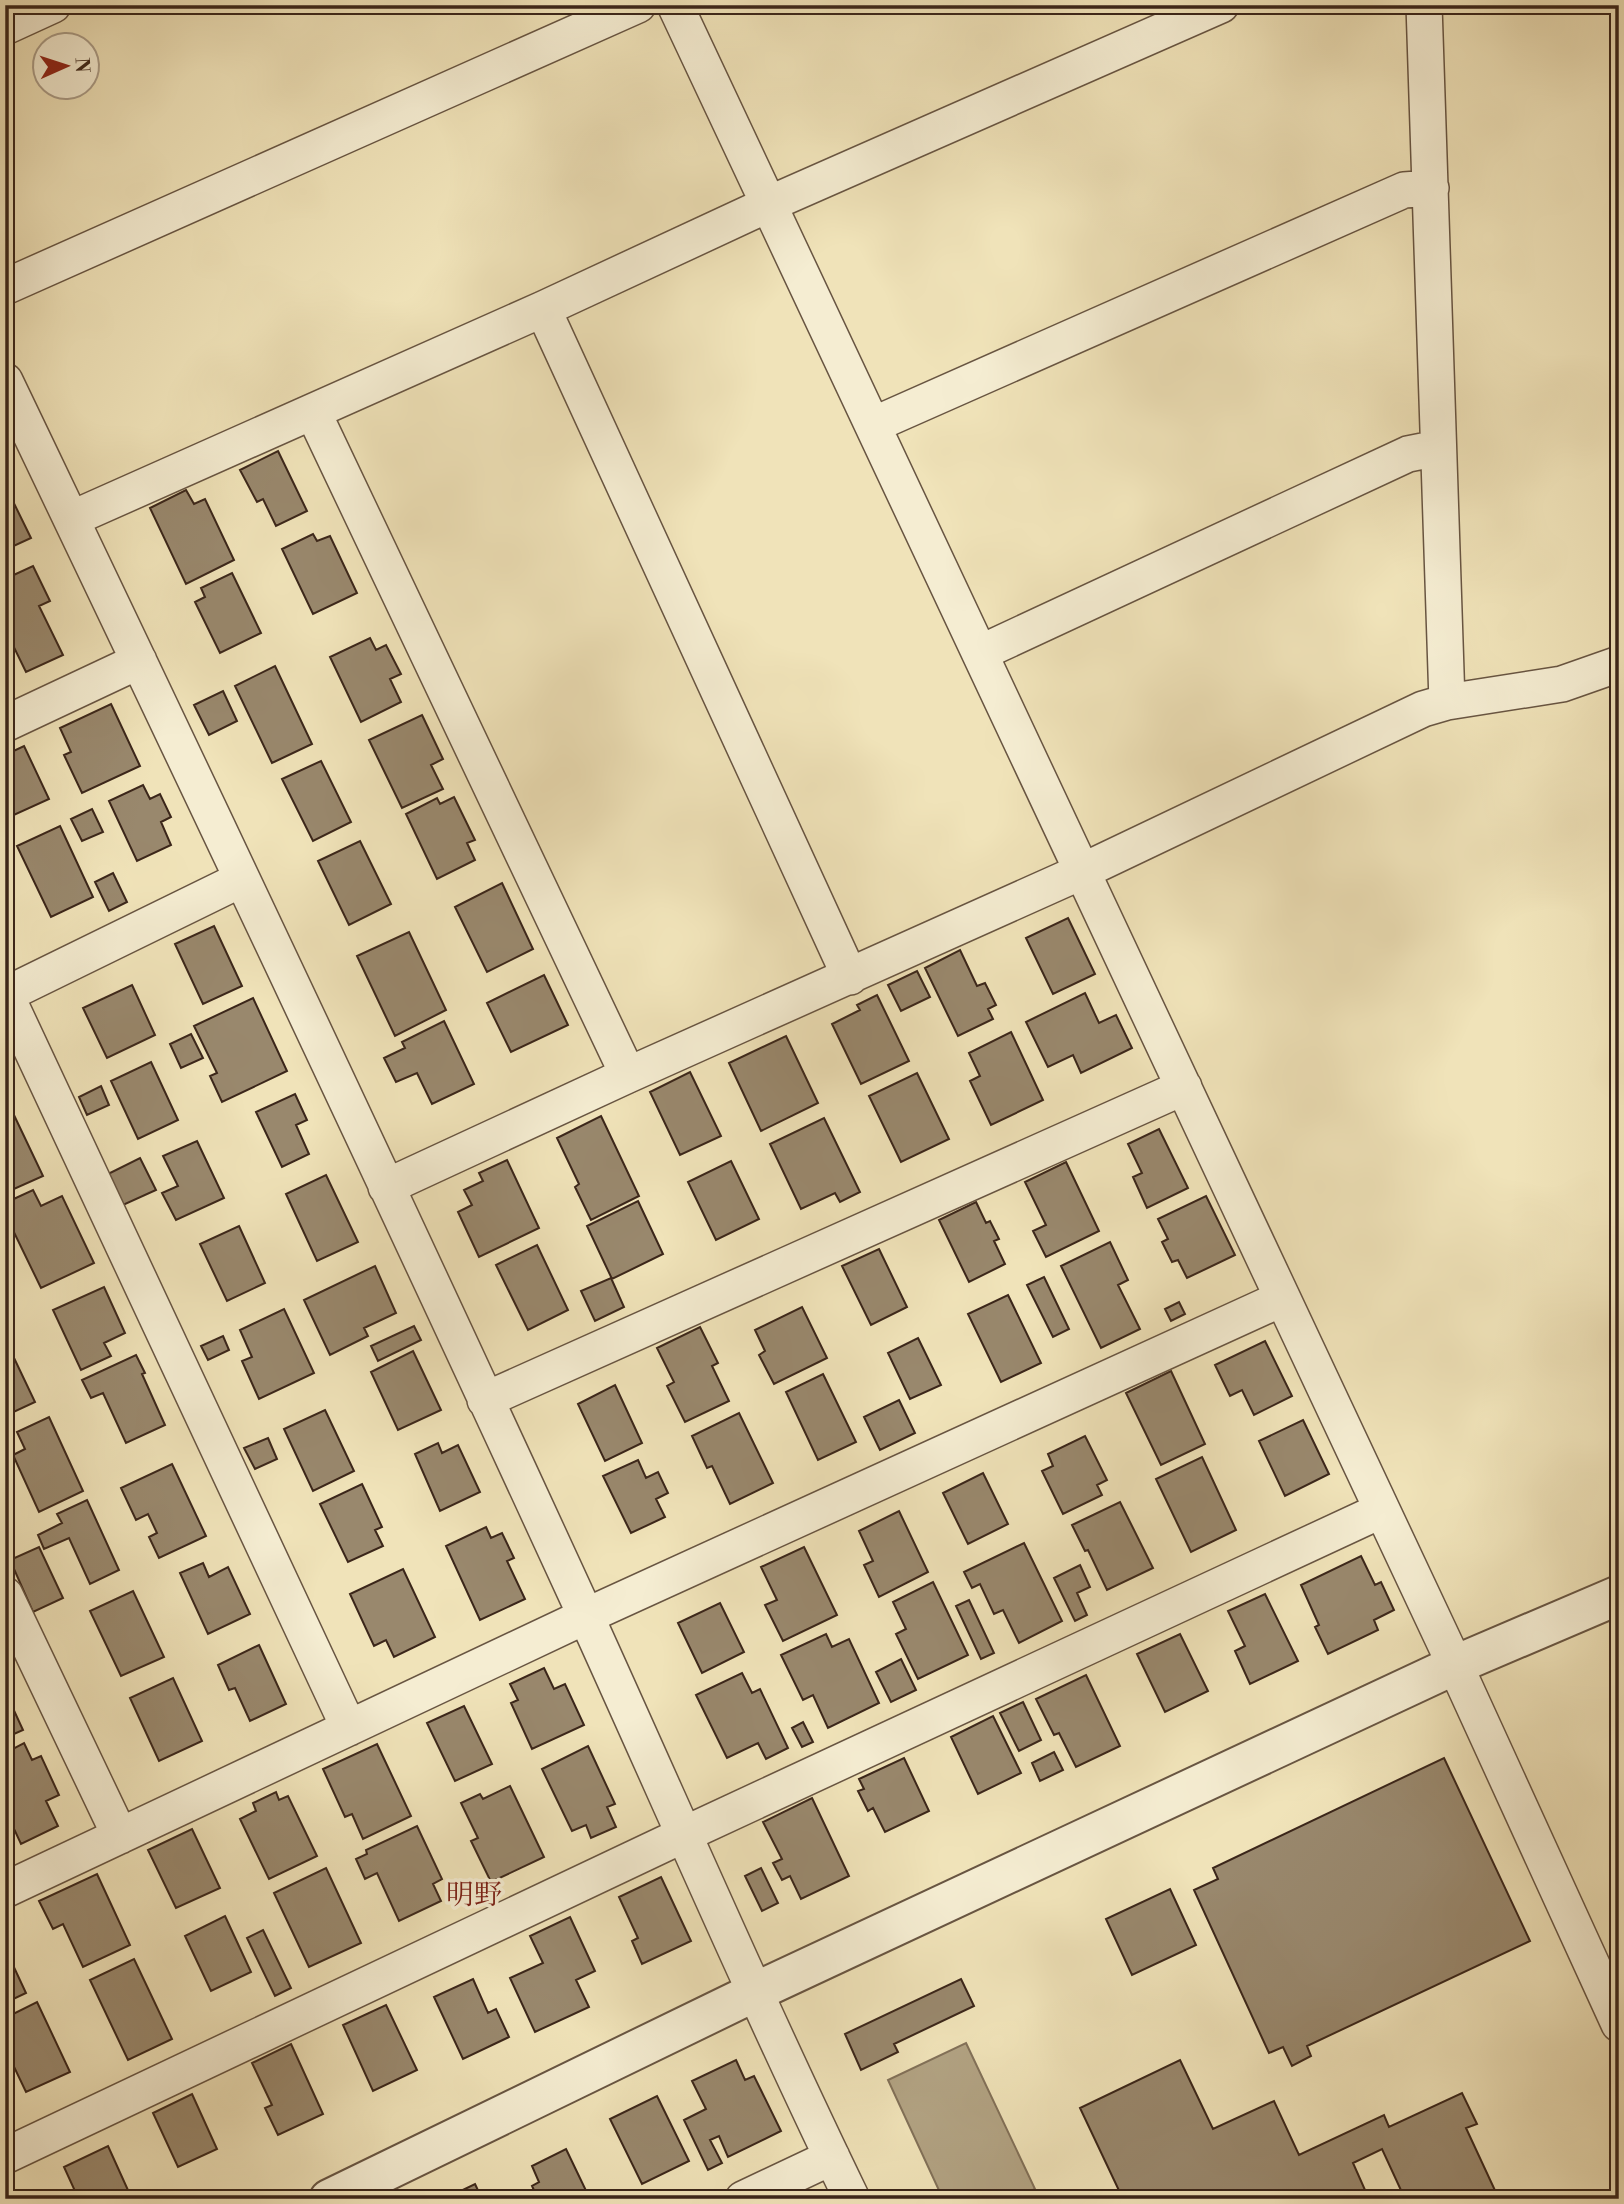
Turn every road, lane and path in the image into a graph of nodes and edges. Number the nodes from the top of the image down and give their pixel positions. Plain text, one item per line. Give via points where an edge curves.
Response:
1 (53, 5) edge
2 (638, 5) edge
3 (675, 5) edge
4 (1221, 5) edge
5 (1424, 5) edge
6 (5, 27) edge
7 (1431, 188) junction
8 (769, 204) junction
9 (5, 287) edge
10 (543, 309) junction
11 (5, 381) edge
12 (313, 412) junction
13 (873, 425) junction
14 (1438, 449) junction
15 (71, 519) junction
16 (980, 653) junction
17 (139, 661) junction
18 (1619, 664) edge
19 (1447, 702) junction
20 (5, 724) edge
21 (1083, 871) junction
22 (242, 879) junction
23 (850, 977) junction
24 (6, 995) edge
25 (628, 1075) junction
26 (1184, 1087) junction
27 (386, 1187) junction
28 (1282, 1299) junction
29 (485, 1400) junction
30 (1382, 1510) junction
31 (5, 1595) edge
32 (1619, 1595) edge
33 (586, 1616) junction
34 (1455, 1665) junction
35 (349, 1728) junction
36 (683, 1835) junction
37 (120, 1836) junction
38 (5, 1890) edge
39 (755, 1992) junction
40 (1619, 2024) edge
41 (5, 2155) edge
42 (832, 2157) junction
43 (329, 2199) edge
44 (743, 2199) edge
45 (852, 2199) edge

1 - 6 street
2 - 9 street
3 - 8 street
4 - 8 street
5 - 7 street
7 - 13 street via 1404,190
7 - 14 street
8 - 10 street
8 - 13 street
10 - 12 street
10 - 23 street
11 - 15 street
12 - 15 street
12 - 25 street
13 - 16 street
14 - 16 street via 1408,454
14 - 19 street
15 - 17 street
16 - 21 street
17 - 20 street
17 - 22 street
18 - 19 street via 1562,684
19 - 21 street via 1423,709
21 - 23 street
21 - 26 street
22 - 24 street
22 - 27 street
23 - 25 street
24 - 35 street
25 - 27 street
26 - 28 street
26 - 29 street
27 - 29 street
28 - 30 street
28 - 33 street
29 - 33 street
30 - 34 street
30 - 36 street
31 - 37 street
32 - 34 street
33 - 35 street
33 - 36 street
34 - 39 street
34 - 40 street
35 - 37 street
36 - 39 street
36 - 41 street
37 - 38 street
39 - 42 street
39 - 43 street
42 - 44 street
42 - 45 street

